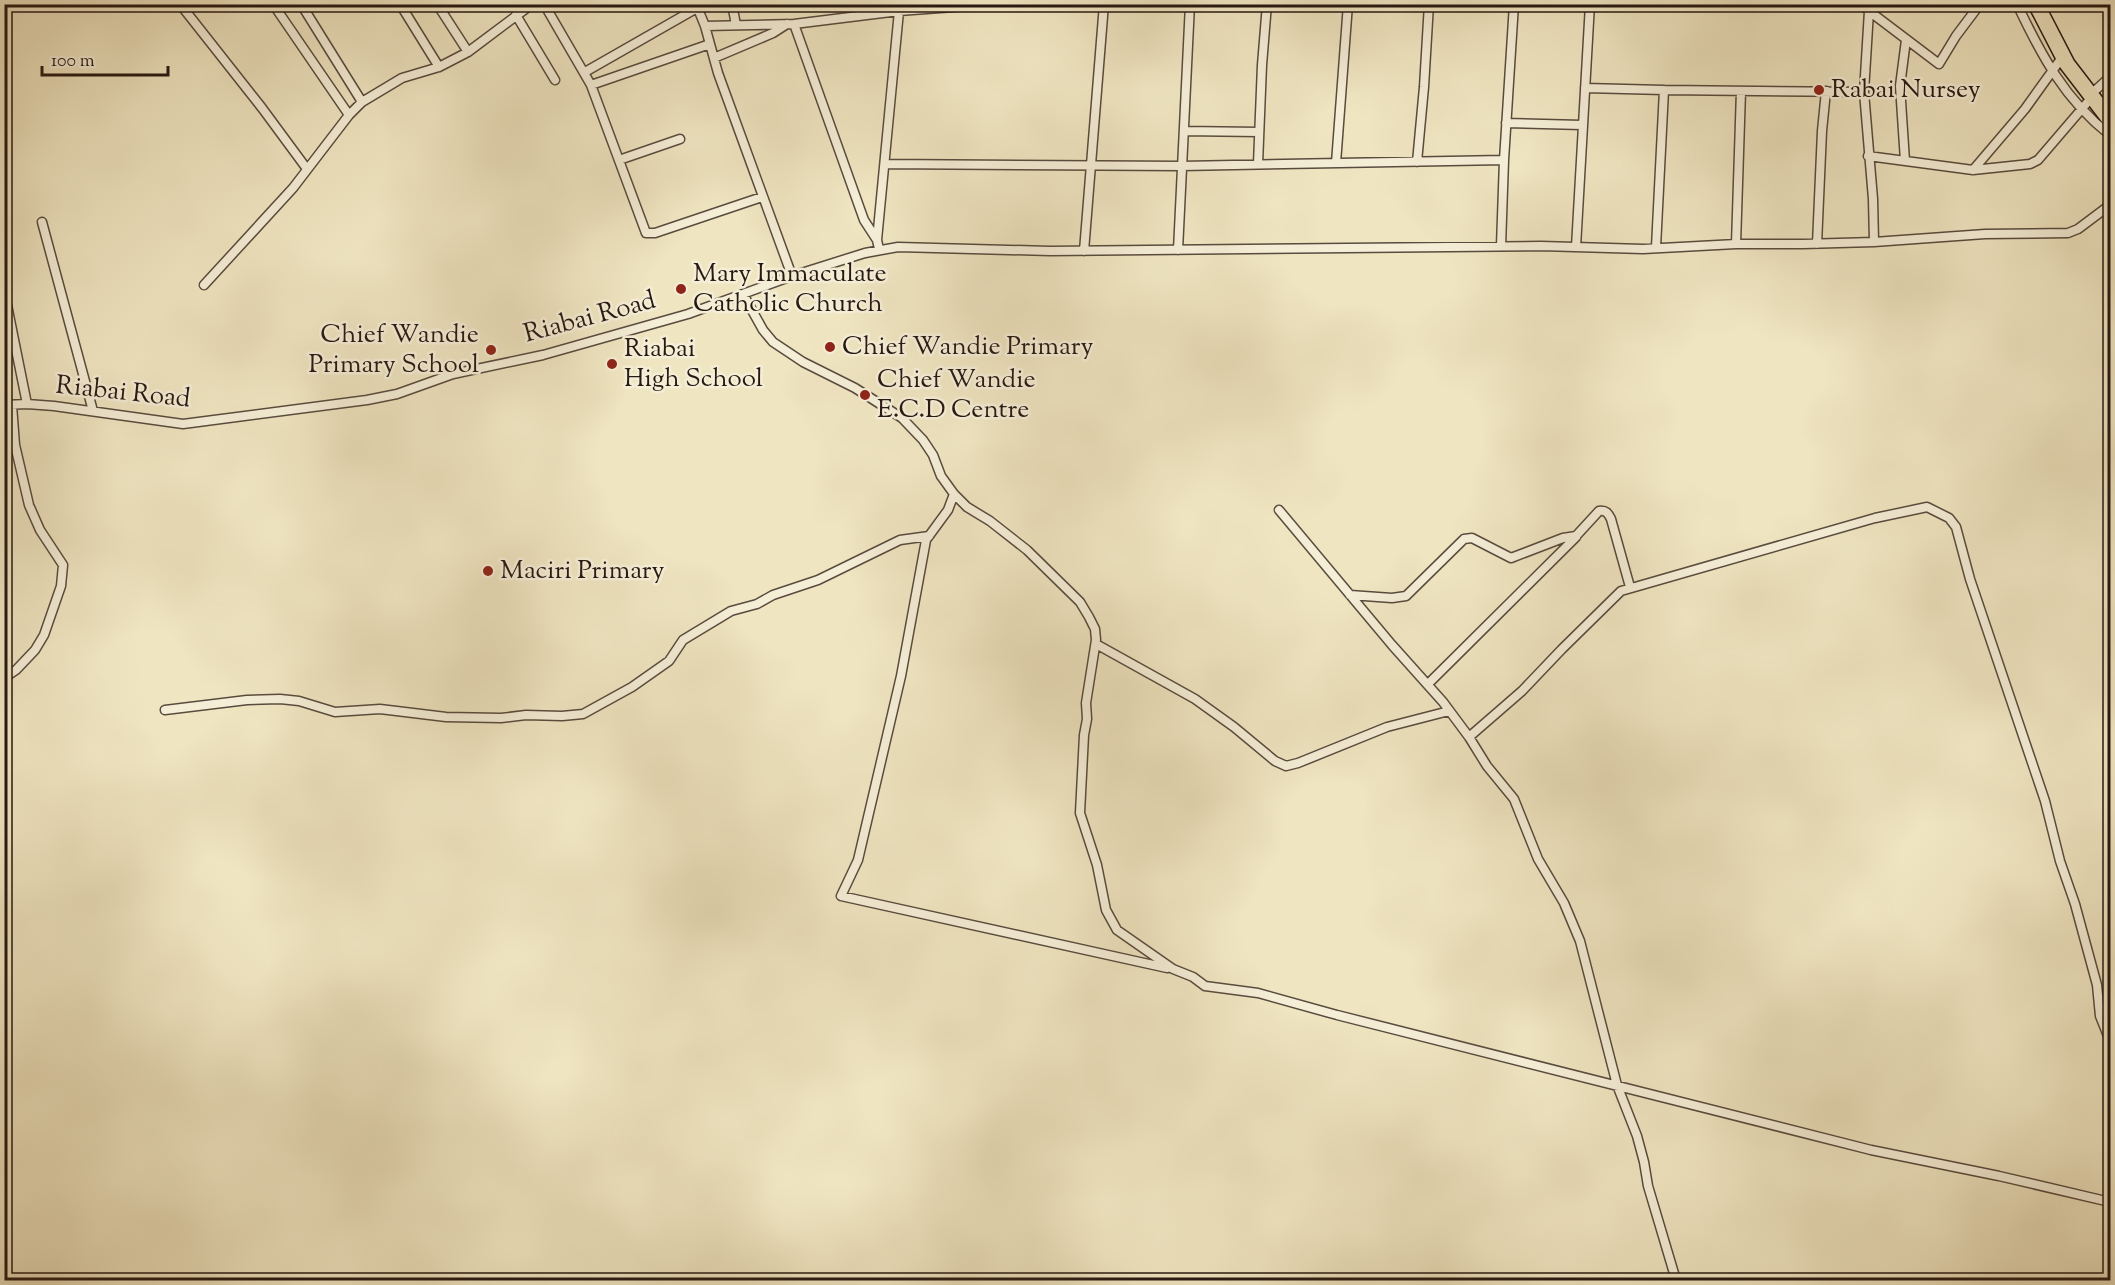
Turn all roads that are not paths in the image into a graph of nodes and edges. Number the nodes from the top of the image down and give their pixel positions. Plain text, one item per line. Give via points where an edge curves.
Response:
1 (180, 4) edge
2 (273, 4) edge
3 (301, 4) edge
4 (400, 4) edge
5 (436, 4) edge
6 (532, 4) edge
7 (544, 4) edge
8 (732, 4) edge
9 (995, 4) edge
10 (1190, 4) edge
11 (1267, 4) edge
12 (1348, 4) edge
13 (1429, 4) edge
14 (1514, 4) edge
15 (1590, 4) edge
16 (1860, 4) edge
17 (1980, 4) edge
18 (2017, 4) edge
19 (2036, 4) edge
20 (1105, 5) edge
21 (697, 6) edge
22 (898, 8) edge
23 (1869, 11) junction
24 (516, 15) junction
25 (791, 24) junction
26 (736, 25) junction
27 (705, 26) junction
28 (1906, 40) junction
29 (710, 44) junction
30 (468, 52) junction
31 (2063, 56) junction
32 (714, 58) junction
33 (440, 66) junction
34 (585, 72) junction
35 (2052, 72) junction
36 (2110, 77) edge
37 (555, 80) dead end
38 (591, 85) junction
39 (1585, 88) junction
40 (1664, 90) junction
41 (1741, 91) junction
42 (1826, 91) junction
43 (1864, 92) junction
44 (2088, 100) junction
45 (362, 102) junction
46 (349, 115) junction
47 (2110, 120) edge
48 (1506, 123) junction
49 (1582, 124) junction
50 (1184, 131) junction
51 (1259, 132) junction
52 (2110, 135) edge
53 (680, 139) dead end
54 (1868, 156) junction
55 (619, 160) junction
56 (1504, 160) junction
57 (1905, 161) junction
58 (1417, 162) junction
59 (1336, 163) junction
60 (885, 164) junction
61 (1258, 164) junction
62 (1090, 166) junction
63 (1182, 166) junction
64 (307, 169) junction
65 (1973, 170) junction
66 (762, 197) junction
67 (2110, 205) edge
68 (42, 222) dead end
69 (1874, 242) junction
70 (878, 244) junction
71 (1736, 244) junction
72 (1818, 244) junction
73 (1501, 246) junction
74 (1576, 247) junction
75 (1656, 247) junction
76 (1084, 250) junction
77 (1178, 250) junction
78 (792, 276) junction
79 (204, 285) dead end
80 (4, 290) edge
81 (743, 294) junction
82 (27, 404) junction
83 (8, 405) edge
84 (93, 411) junction
85 (954, 494) junction
86 (1279, 510) dead end
87 (929, 536) junction
88 (1576, 536) junction
89 (1630, 587) junction
90 (1350, 595) junction
91 (1096, 644) junction
92 (4, 678) edge
93 (1428, 684) junction
94 (165, 710) dead end
95 (1449, 711) junction
96 (1469, 736) junction
97 (1173, 969) junction
98 (2110, 1041) edge
99 (1617, 1085) junction
100 (2110, 1202) edge
101 (1676, 1281) edge

1 - 64 street
2 - 46 street
3 - 45 street
4 - 33 street
5 - 30 street
6 - 24 street
7 - 34 street
8 - 26 street
9 - 22 street
10 - 50 street
11 - 51 street
12 - 59 street
13 - 58 street
14 - 48 street
15 - 39 street
16 - 23 street
17 - 28 street via 1939,64
18 - 35 street
19 - 31 highway
20 - 62 street
21 - 27 street
21 - 34 street
22 - 25 street
22 - 60 street
23 - 28 street
23 - 43 street
24 - 30 street
24 - 37 street
25 - 26 street
25 - 32 street
25 - 70 street via 864,220
26 - 27 street
27 - 29 street
28 - 57 street via 1900,86
29 - 32 street
29 - 38 street
30 - 33 street
31 - 35 street
31 - 44 highway
32 - 66 street
33 - 45 street via 402,78
34 - 38 street
35 - 44 street
35 - 65 street
36 - 44 street
38 - 55 street
39 - 40 street
39 - 49 street
40 - 41 street
40 - 75 street
41 - 42 street
41 - 71 street
42 - 43 street
42 - 72 street
43 - 54 street
44 - 47 highway
44 - 52 street
44 - 65 street via 2035,162
45 - 46 street
46 - 64 street
48 - 49 street
48 - 56 street
49 - 74 street
50 - 51 street
50 - 63 street
51 - 61 street
53 - 55 street
54 - 57 street
54 - 69 street
55 - 66 street via 644,230 649,234
56 - 58 street
56 - 73 street
57 - 65 street
58 - 59 street
59 - 61 street
60 - 62 street
60 - 70 street
61 - 63 street
62 - 63 street
62 - 76 street
63 - 77 street
64 - 79 street
66 - 78 street
67 - 69 street, Riabai Road via 2068,233
68 - 84 street
69 - 72 street, Riabai Road
70 - 76 street, Riabai Road
70 - 78 street, Riabai Road
71 - 72 street, Riabai Road
71 - 75 street, Riabai Road
73 - 74 street, Riabai Road
73 - 77 street, Riabai Road
74 - 75 street, Riabai Road
76 - 77 street, Riabai Road
78 - 81 street, Riabai Road
80 - 82 street
81 - 84 street, Riabai Road via 688,314 543,355 453,374 385,397 183,424
81 - 85 street via 772,342 902,418 923,440
82 - 83 street, Riabai Road
82 - 84 street, Riabai Road
83 - 92 street via 29,505 63,565 44,635 35,650
85 - 87 street via 948,510
85 - 91 street via 1027,550 1080,602 1095,629
86 - 90 street
87 - 94 street via 900,540 818,580 731,611 683,640 669,661 632,687 583,714 492,718 380,709 335,712 280,699
87 - 97 street via 858,860 841,896
88 - 89 street via 1599,511 1608,513
88 - 90 street via 1511,558 1468,537 1406,596
88 - 93 street
89 - 96 street via 1616,595 1522,691
89 - 98 street via 1891,514 1927,507 1948,518 1956,526 2045,801 2097,985 2100,1016
90 - 93 street
91 - 95 street via 1195,699 1286,766 1387,727
91 - 97 street via 1086,703 1081,821 1106,910 1117,930
93 - 95 street
95 - 96 street
96 - 99 street via 1475,750 1514,799 1538,859 1564,903 1580,941
97 - 99 street via 1205,986 1258,993
99 - 100 street via 1871,1150
99 - 101 street via 1637,1136

